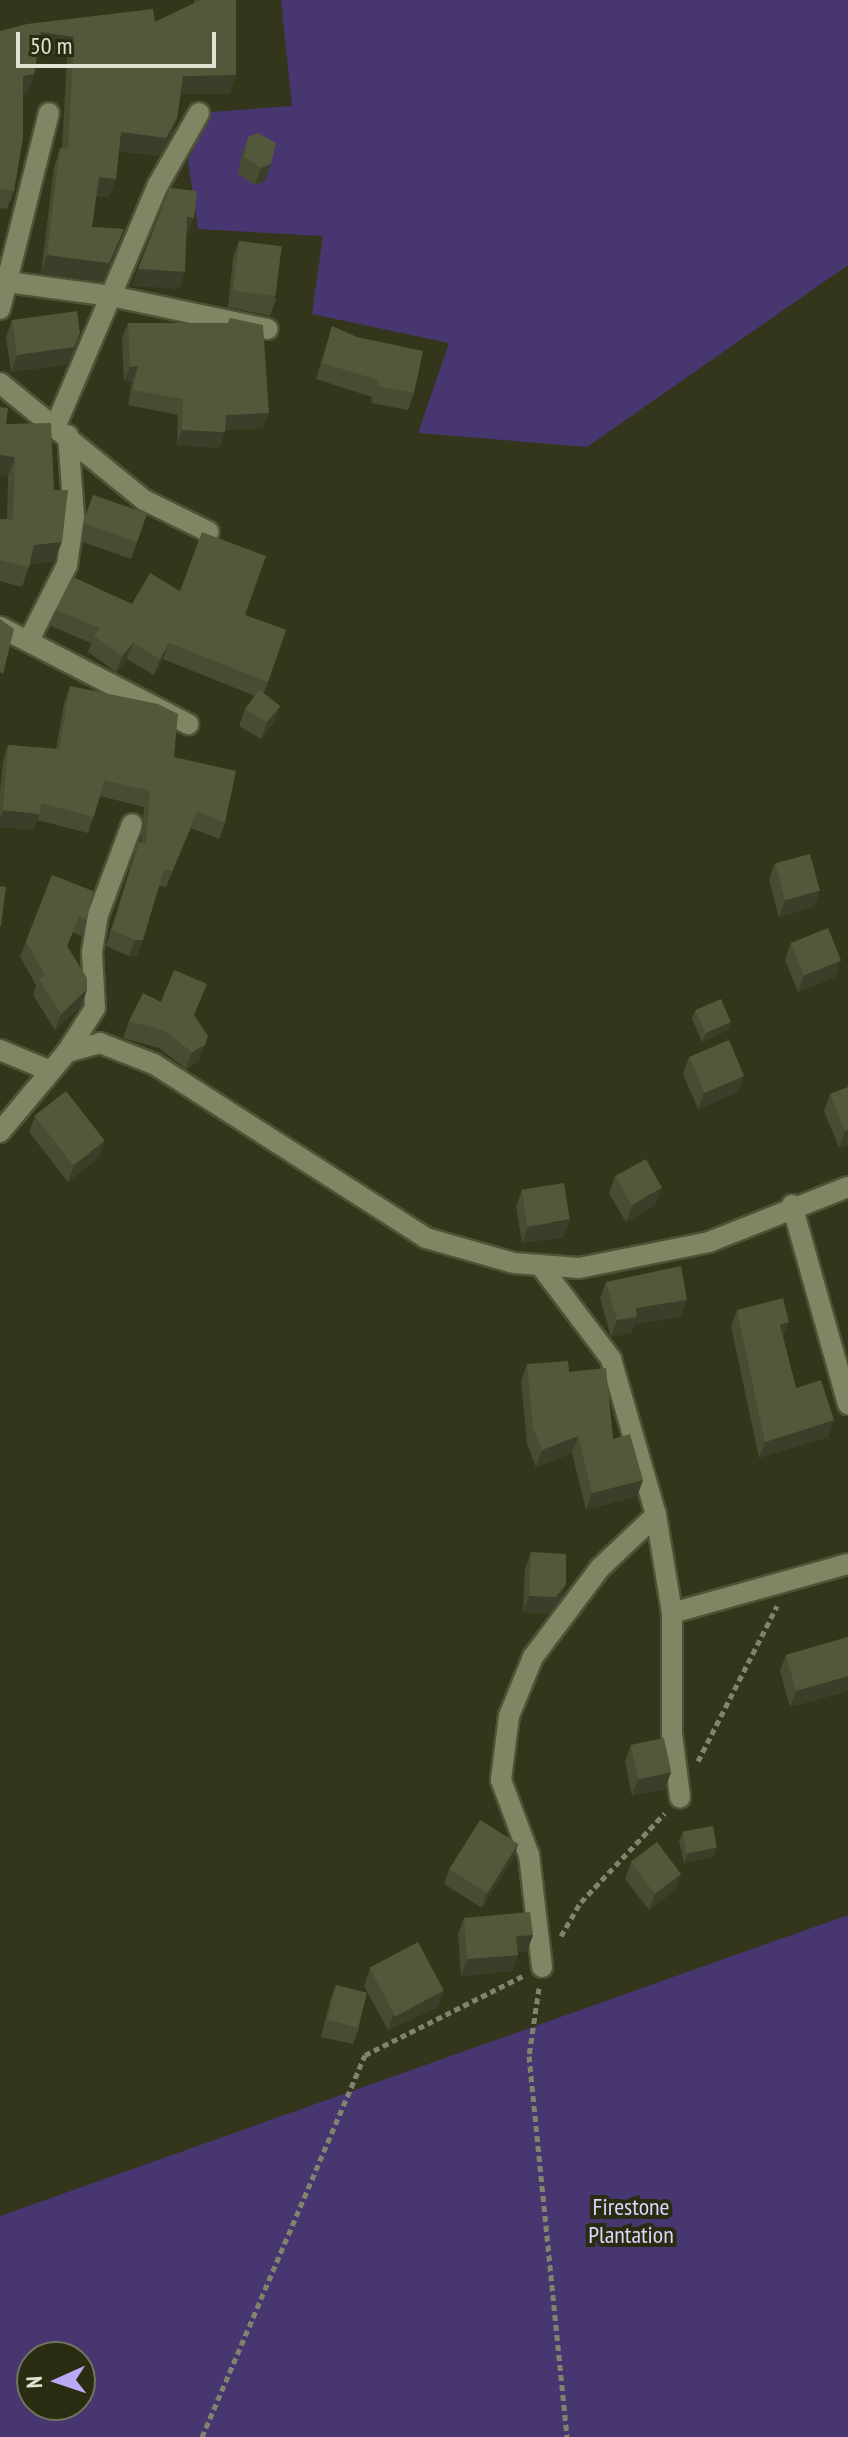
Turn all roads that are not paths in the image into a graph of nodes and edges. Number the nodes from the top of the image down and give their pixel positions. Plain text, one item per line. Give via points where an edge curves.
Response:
1 (49, 113) dead end
2 (199, 113) dead end
3 (3, 282) edge
4 (111, 296) junction
5 (0, 309) edge
6 (268, 329) dead end
7 (0, 383) edge
8 (62, 430) junction
9 (209, 532) edge
10 (0, 627) edge
11 (30, 638) junction
12 (188, 724) dead end
13 (132, 824) dead end
14 (0, 1050) edge
15 (67, 1052) junction
16 (48, 1070) junction
17 (0, 1132) edge
18 (848, 1187) edge
19 (792, 1205) junction
20 (540, 1265) junction
21 (848, 1404) edge
22 (656, 1515) junction
23 (848, 1564) edge
24 (672, 1613) junction
25 (680, 1797) dead end
26 (542, 1967) road end

1 - 3 street
2 - 4 street via 158,185
3 - 4 street
3 - 5 street
4 - 6 street
4 - 8 street
7 - 8 street
8 - 9 street via 144,500
8 - 11 street via 74,516 67,565
10 - 11 street
11 - 12 street
13 - 15 street via 98,915 92,952 95,1008
14 - 16 street
15 - 16 street
15 - 20 street via 100,1043 154,1064 426,1238
16 - 17 street
18 - 19 street
19 - 20 street via 709,1242 579,1268
19 - 21 street
20 - 22 street via 611,1359
22 - 24 street
22 - 26 street via 600,1568 543,1644 509,1716 501,1780 529,1855
23 - 24 street
24 - 25 street via 672,1734

